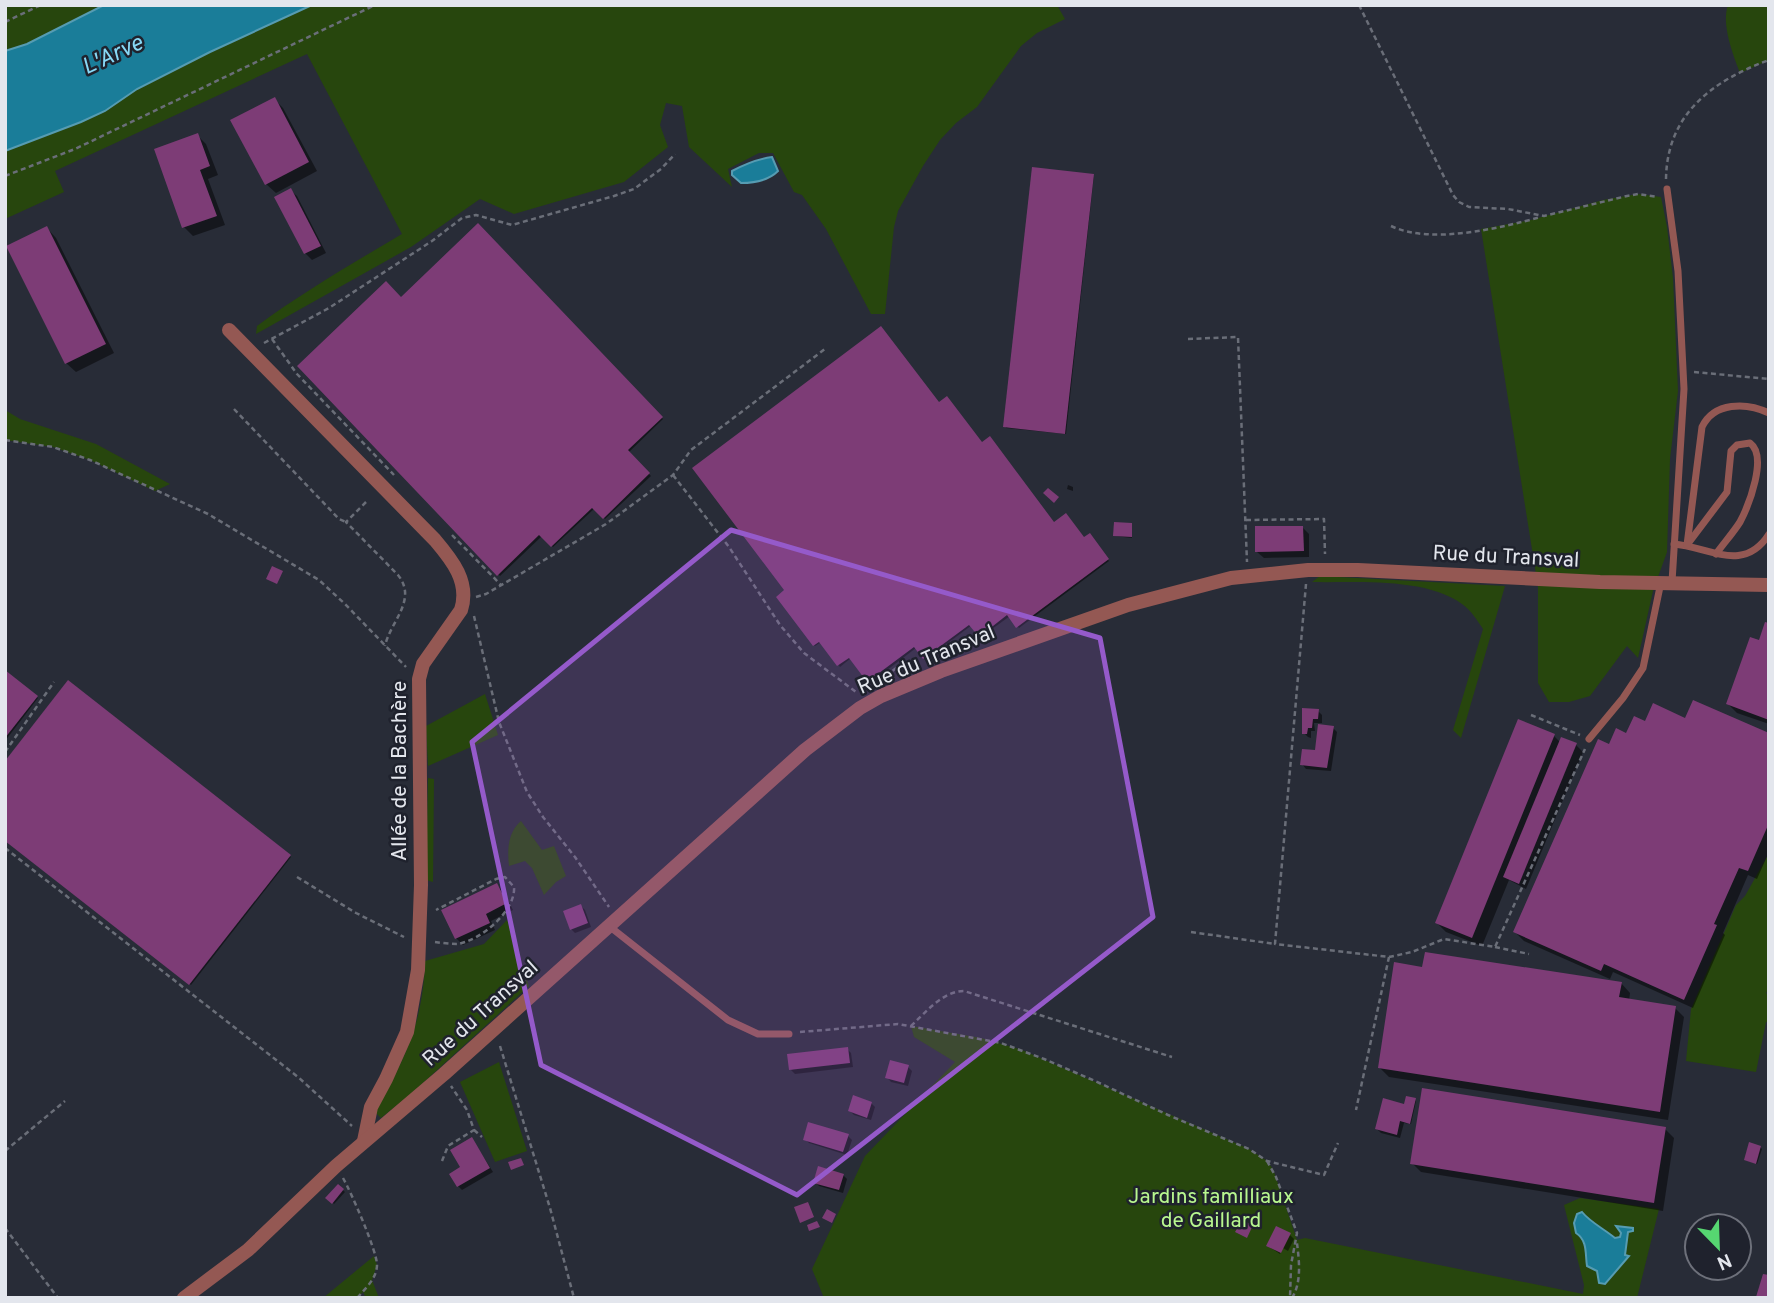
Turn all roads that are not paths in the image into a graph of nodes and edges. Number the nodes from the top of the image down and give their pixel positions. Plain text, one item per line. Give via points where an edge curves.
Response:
1 (1667, 189) road end
2 (229, 330) dead end
3 (1769, 413) edge
4 (1769, 534) edge
5 (1674, 544) junction
6 (1687, 545) junction
7 (1716, 554) junction
8 (1666, 582) junction
9 (1769, 584) edge
10 (1589, 738) road end
11 (613, 923) junction
12 (789, 1034) road end
13 (365, 1141) junction
14 (184, 1298) edge

1 - 5 lane via 1678,271 1685,389
2 - 13 street, Allée de la Bachère via 446,553 462,580 464,600 456,620 423,664 419,679 415,990 407,1032 371,1107
3 - 6 lane via 1726,407 1706,420
4 - 7 lane via 1746,553
5 - 6 lane
5 - 8 lane
6 - 7 lane
6 - 7 lane via 1727,492 1731,452 1737,445 1750,443 1759,456 1753,490 1741,520
8 - 9 street, Rue du Transval via 1740,587
8 - 10 lane via 1643,668
8 - 11 street, Rue du Transval via 1325,570 1259,574 1162,595 941,671 852,713 804,750
11 - 12 lane via 728,1020 758,1034
11 - 13 street, Rue du Transval
13 - 14 street, Rue du Transval via 248,1250

